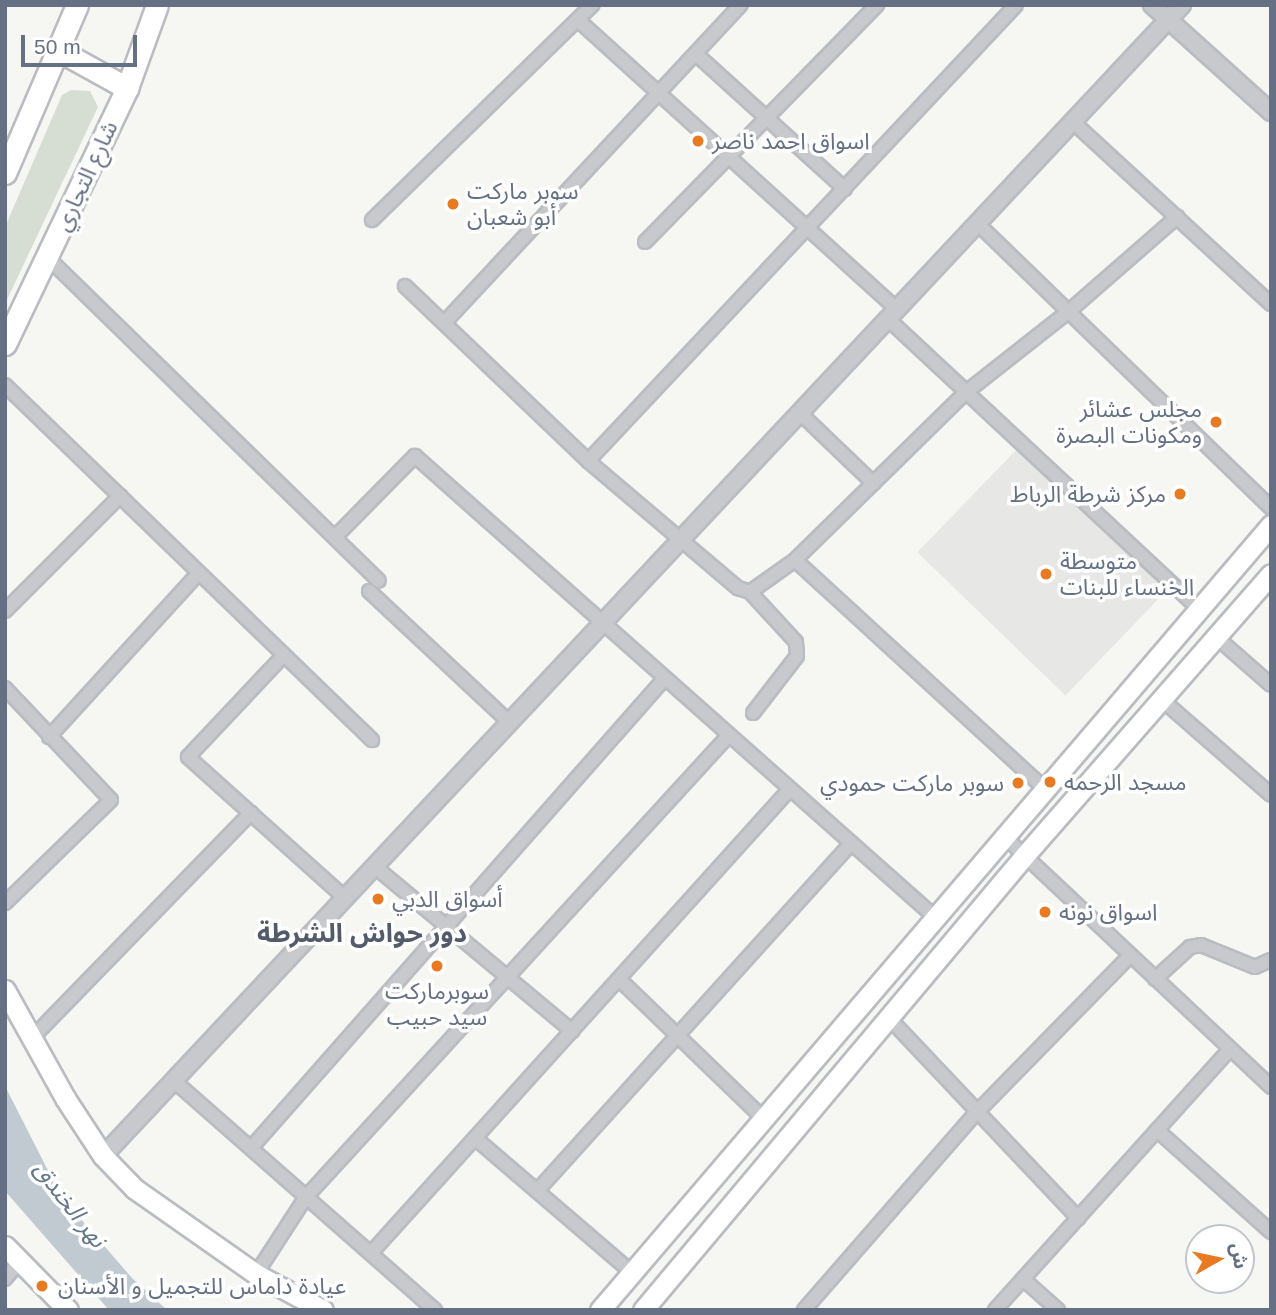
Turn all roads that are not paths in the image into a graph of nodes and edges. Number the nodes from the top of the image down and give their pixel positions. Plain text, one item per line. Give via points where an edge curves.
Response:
1 (157, 5) edge
2 (592, 5) edge
3 (741, 5) edge
4 (877, 5) edge
5 (1016, 5) edge
6 (1152, 5) edge
7 (1182, 5) edge
8 (74, 6) edge
9 (578, 20) junction
10 (1168, 20) junction
11 (60, 51) junction
12 (696, 54) junction
13 (127, 88) junction
14 (660, 92) junction
15 (1271, 112) edge
16 (769, 120) junction
17 (1073, 122) junction
18 (732, 158) junction
19 (5, 173) edge
20 (845, 189) junction
21 (1177, 217) junction
22 (372, 220) dead end
23 (978, 223) junction
24 (807, 228) junction
25 (645, 242) dead end
26 (48, 258) junction
27 (405, 286) dead end
28 (1271, 304) edge
29 (1068, 312) junction
30 (892, 314) junction
31 (444, 323) junction
32 (5, 344) edge
33 (5, 385) edge
34 (965, 393) junction
35 (799, 412) junction
36 (588, 461) junction
37 (873, 483) junction
38 (120, 496) junction
39 (1271, 508) edge
40 (1271, 525) edge
41 (335, 537) junction
42 (679, 537) junction
43 (795, 560) junction
44 (199, 573) junction
45 (1271, 574) edge
46 (379, 581) dead end
47 (369, 591) dead end
48 (750, 592) junction
49 (1200, 610) junction
50 (5, 611) edge
51 (603, 623) junction
52 (1216, 636) junction
53 (284, 655) junction
54 (666, 678) junction
55 (1271, 685) edge
56 (5, 688) edge
57 (1160, 698) junction
58 (753, 713) dead end
59 (509, 722) junction
60 (729, 735) junction
61 (49, 737) junction
62 (372, 740) dead end
63 (790, 789) junction
64 (1046, 790) junction
65 (1271, 795) edge
66 (251, 813) junction
67 (1006, 838) junction
68 (851, 843) junction
69 (1025, 855) junction
70 (374, 866) junction
71 (343, 896) junction
72 (5, 902) edge
73 (937, 919) junction
74 (447, 926) junction
75 (1130, 956) junction
76 (1271, 960) edge
77 (508, 977) junction
78 (619, 979) junction
79 (1155, 979) junction
80 (5, 989) edge
81 (888, 1017) junction
82 (572, 1031) junction
83 (677, 1036) junction
84 (30, 1040) junction
85 (1230, 1049) junction
86 (173, 1080) junction
87 (1271, 1087) edge
88 (977, 1112) junction
89 (763, 1118) junction
90 (1157, 1130) junction
91 (475, 1138) junction
92 (251, 1148) junction
93 (103, 1156) junction
94 (537, 1191) junction
95 (306, 1197) junction
96 (1078, 1218) junction
97 (1271, 1232) edge
98 (5, 1246) edge
99 (371, 1254) junction
100 (20, 1261) junction
101 (630, 1271) junction
102 (256, 1274) junction
103 (5, 1279) edge
104 (1023, 1279) junction
105 (666, 1280) junction
106 (68, 1310) edge
107 (323, 1310) edge
108 (435, 1310) edge
109 (600, 1310) edge
110 (643, 1310) edge
111 (665, 1310) edge
112 (804, 1310) edge
113 (995, 1310) edge
114 (1058, 1310) edge

1 - 13 main road, شارع التجاري
2 - 9 street
3 - 12 street
4 - 16 street
5 - 20 street
6 - 10 street
7 - 10 street
8 - 11 main road
9 - 14 street
9 - 22 street
10 - 15 street
10 - 17 street
11 - 13 main road
11 - 19 main road
12 - 14 street
12 - 16 street
13 - 26 main road, شارع التجاري
14 - 18 street
14 - 31 street
16 - 18 street
16 - 20 street
17 - 21 street
17 - 23 street
18 - 24 street
18 - 25 street
20 - 24 street
21 - 28 street
21 - 29 street
23 - 29 street
23 - 30 street
24 - 30 street
24 - 36 street
26 - 32 main road, شارع التجاري
26 - 41 street
27 - 31 street
29 - 34 street
29 - 39 street
30 - 34 street
30 - 35 street
31 - 36 street
33 - 38 street
34 - 37 street
34 - 49 street
35 - 37 street
35 - 42 street
36 - 42 street
37 - 43 street
38 - 44 street
38 - 50 street
40 - 49 main road
41 - 46 street
41 - 51 street via 415,456
42 - 48 street via 738,588
42 - 51 street
43 - 48 street
43 - 64 street
44 - 53 street
44 - 61 street
45 - 52 main road
47 - 59 street
48 - 58 street via 799,648
49 - 64 main road
51 - 54 street
51 - 59 street
52 - 55 street
52 - 57 main road
53 - 62 street
53 - 66 street via 188,757
54 - 60 street
54 - 74 street
56 - 61 street
57 - 65 street
57 - 69 main road
59 - 70 street
60 - 63 street
60 - 77 street
61 - 72 street via 111,800
63 - 68 street
63 - 78 street
64 - 67 main road
66 - 71 street
66 - 84 street
67 - 69 street
67 - 73 main road
68 - 73 street
68 - 83 street
69 - 75 street
69 - 81 main road
70 - 71 street
70 - 74 street
71 - 86 street
73 - 89 main road
74 - 77 street
74 - 92 street
75 - 79 street
75 - 88 street
76 - 79 street via 1255,967 1201,945 1190,947
77 - 82 street
77 - 95 street
78 - 82 street
78 - 83 street
79 - 85 street
80 - 84 main road
81 - 88 street
81 - 105 main road
82 - 91 street
83 - 89 street
83 - 94 street
84 - 93 main road
85 - 87 street
85 - 90 street
86 - 92 street
86 - 93 street
88 - 96 street
88 - 112 street
89 - 101 main road
90 - 96 street
90 - 97 street
91 - 94 street
91 - 99 street
92 - 95 street
93 - 102 main road via 135,1189
94 - 101 street
95 - 99 street
95 - 102 street
96 - 104 street
98 - 100 main road
99 - 108 street
100 - 103 street
100 - 106 main road
101 - 109 main road
102 - 107 main road
104 - 113 street
104 - 114 street
105 - 110 main road
105 - 111 main road

